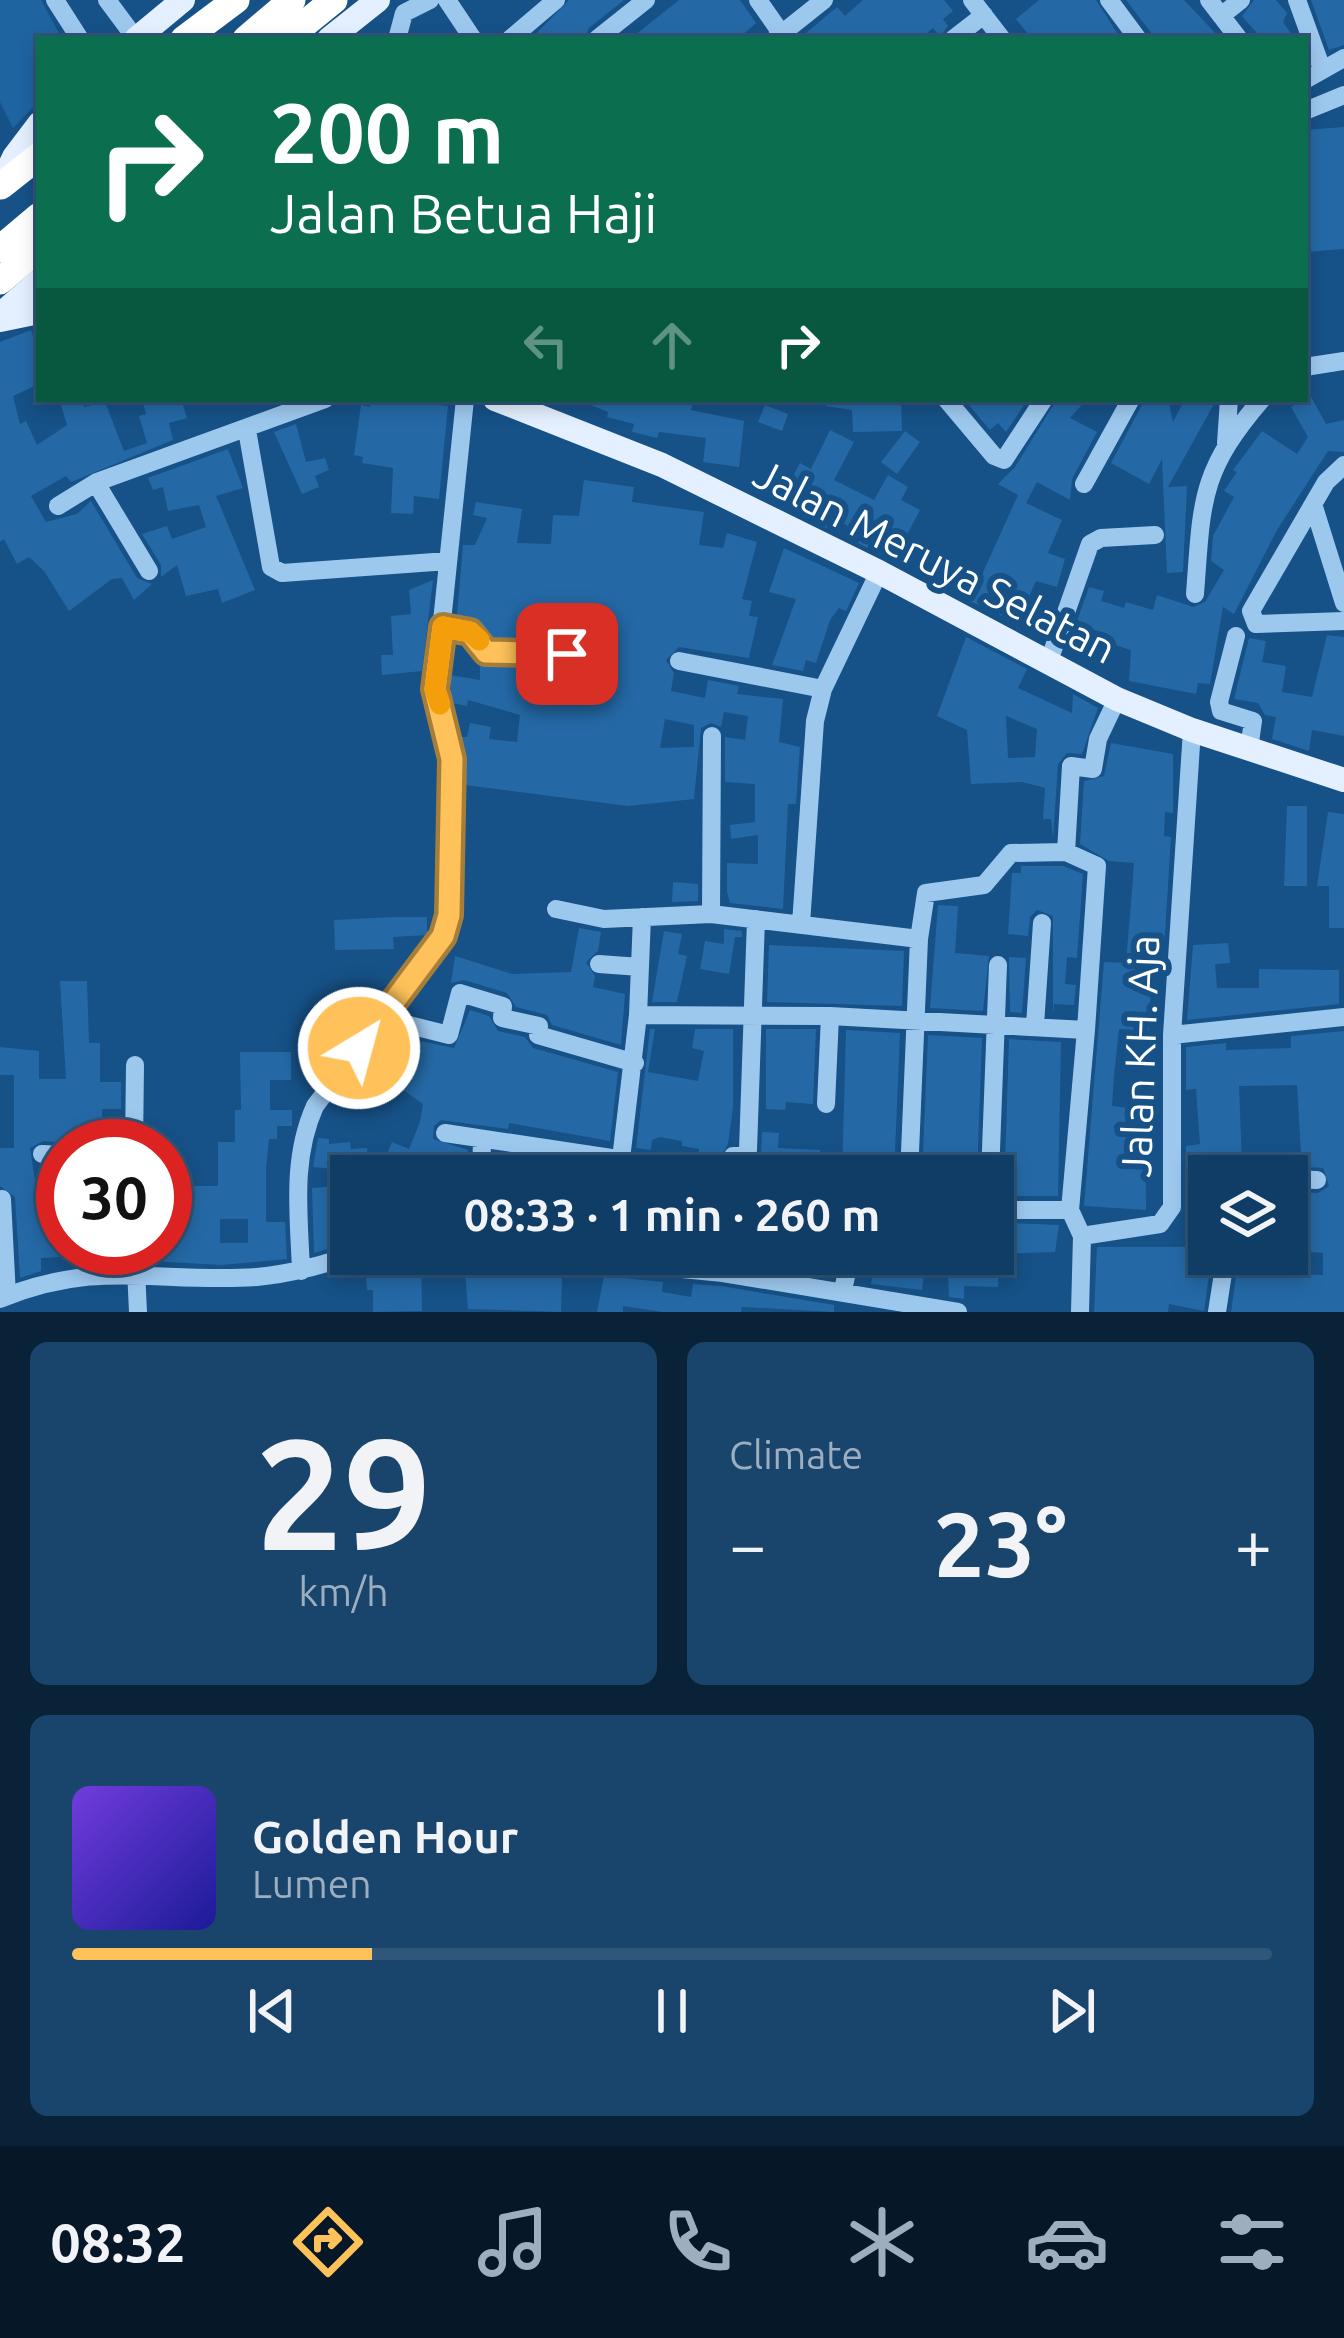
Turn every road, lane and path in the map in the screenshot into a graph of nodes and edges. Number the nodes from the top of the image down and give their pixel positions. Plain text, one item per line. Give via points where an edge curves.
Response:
1 (55, 0) edge
2 (107, 0) edge
3 (183, 0) edge
4 (236, 0) edge
5 (292, 0) edge
6 (334, 0) edge
7 (378, 0) edge
8 (430, 0) edge
9 (447, 0) edge
10 (556, 0) edge
11 (646, 0) edge
12 (758, 0) edge
13 (824, 0) edge
14 (1109, 0) edge
15 (1241, 0) edge
16 (1297, 0) edge
17 (979, 5) edge
18 (1215, 8) edge
19 (78, 36) edge
20 (134, 36) edge
21 (140, 36) edge
22 (188, 36) edge
23 (250, 36) edge
24 (290, 36) edge
25 (333, 36) edge
26 (398, 36) edge
27 (471, 36) edge
28 (514, 36) edge
29 (601, 36) edge
30 (778, 36) edge
31 (955, 36) edge
32 (999, 36) edge
33 (1136, 36) edge
34 (1237, 36) edge
35 (1305, 36) edge
36 (1344, 58) edge
37 (1314, 74) edge
38 (1344, 95) edge
39 (1308, 110) edge
40 (36, 128) edge
41 (36, 158) edge
42 (0, 187) edge
43 (36, 219) edge
44 (0, 249) edge
45 (36, 251) edge
46 (0, 281) edge
47 (36, 284) edge
48 (36, 312) edge
49 (0, 318) edge
50 (1344, 361) edge
51 (1308, 367) edge
52 (317, 402) edge
53 (465, 402) edge
54 (503, 402) edge
55 (949, 402) edge
56 (1042, 402) edge
57 (1129, 402) edge
58 (1229, 402) edge
59 (1260, 402) edge
60 (247, 430) junction
61 (1226, 443) junction
62 (1344, 465) edge
63 (96, 483) junction
64 (1084, 484) dead end
65 (58, 506) dead end
66 (1314, 507) junction
67 (1155, 535) dead end
68 (448, 561) junction
69 (149, 571) dead end
70 (880, 572) junction
71 (1195, 594) dead end
72 (1344, 603) edge
73 (1344, 621) edge
74 (443, 627) junction
75 (1236, 636) dead end
76 (567, 654) dead end
77 (679, 661) dead end
78 (1049, 661) junction
79 (823, 689) junction
80 (1117, 699) junction
81 (1192, 730) junction
82 (712, 736) dead end
83 (1249, 749) junction
84 (1344, 780) edge
85 (1066, 852) junction
86 (556, 909) dead end
87 (711, 914) junction
88 (642, 917) junction
89 (756, 919) junction
90 (1042, 923) dead end
91 (800, 924) junction
92 (919, 939) junction
93 (599, 964) dead end
94 (998, 965) dead end
95 (640, 968) junction
96 (750, 1014) junction
97 (638, 1016) junction
98 (830, 1016) junction
99 (1344, 1016) edge
100 (381, 1018) junction
101 (916, 1020) junction
102 (995, 1022) junction
103 (1035, 1025) junction
104 (1087, 1030) junction
105 (1172, 1035) junction
106 (635, 1063) junction
107 (135, 1065) dead end
108 (826, 1104) dead end
109 (134, 1119) edge
110 (445, 1133) dead end
111 (482, 1141) junction
112 (482, 1155) edge
113 (567, 1155) edge
114 (634, 1155) edge
115 (746, 1155) edge
116 (910, 1155) edge
117 (991, 1155) edge
118 (1308, 1180) edge
119 (1317, 1180) dead end
120 (2, 1198) edge
121 (1014, 1210) edge
122 (1070, 1210) junction
123 (1082, 1235) junction
124 (330, 1262) edge
125 (301, 1271) junction
126 (192, 1274) edge
127 (88, 1275) edge
128 (136, 1275) edge
129 (741, 1275) edge
130 (846, 1275) edge
131 (1222, 1275) edge
132 (843, 1290) junction
133 (4, 1297) edge
134 (138, 1312) edge
135 (958, 1312) edge
136 (1080, 1312) edge
137 (1216, 1312) edge

1 - 19 street
2 - 20 street
3 - 21 main road
4 - 22 highway
5 - 23 highway
6 - 24 highway
7 - 25 main road
8 - 26 street via 404,13
9 - 27 street
10 - 28 street
11 - 29 street
12 - 30 street
13 - 30 street
14 - 33 street
15 - 18 street
16 - 35 street
17 - 31 street
17 - 32 street
18 - 34 street
36 - 37 street
38 - 39 street
40 - 42 main road
41 - 42 highway
43 - 44 highway
45 - 46 highway
47 - 49 main road
48 - 49 main road
50 - 51 street
52 - 60 street
53 - 68 street
54 - 70 main road, Jalan Meruya Selatan via 662,465
55 - 56 street via 1004,460
57 - 64 street
58 - 61 street
59 - 61 street
60 - 63 street
60 - 68 street via 271,567 282,573
61 - 71 street via 1203,490
62 - 66 street
63 - 65 street
63 - 69 street
66 - 72 street
66 - 73 street via 1252,619
67 - 78 street via 1090,544
68 - 74 street
70 - 78 main road, Jalan Meruya Selatan
70 - 79 street
74 - 76 street via 470,632 486,652
74 - 100 street via 435,689 452,759 449,915 443,936
75 - 83 street via 1219,702 1221,711 1252,721
77 - 79 street
78 - 80 main road, Jalan Meruya Selatan
79 - 91 street via 808,765
80 - 81 main road, Jalan Meruya Selatan
80 - 85 street via 1093,769 1071,766
81 - 83 main road, Jalan Meruya Selatan
81 - 105 street, Jalan KH. Aja
82 - 87 street
83 - 84 main road, Jalan Meruya Selatan
85 - 92 street via 1011,853 983,884 926,893
85 - 104 street via 1097,866
86 - 88 street
87 - 88 street
87 - 89 street
88 - 95 street
89 - 91 street
89 - 96 street
90 - 103 street
91 - 92 street
92 - 101 street
93 - 95 street
94 - 102 street
95 - 97 street
96 - 97 street
96 - 98 street
96 - 115 street
97 - 106 street
98 - 101 street
98 - 108 street
99 - 105 street
100 - 106 street via 449,1035 460,993 503,1006 502,1018 539,1027 538,1035
100 - 125 street via 304,1131
101 - 102 street
101 - 116 street
102 - 103 street
102 - 117 street
103 - 104 street
104 - 122 street
105 - 123 street, Jalan KH. Aja via 1172,1207 1160,1224
106 - 114 street
107 - 109 street
110 - 111 street
111 - 112 street
111 - 113 street
118 - 119 street
120 - 133 street
121 - 122 street
122 - 123 street
123 - 136 street
124 - 125 street
125 - 126 street
127 - 133 street
128 - 134 street
129 - 132 street
130 - 132 street
131 - 137 street
132 - 135 street

